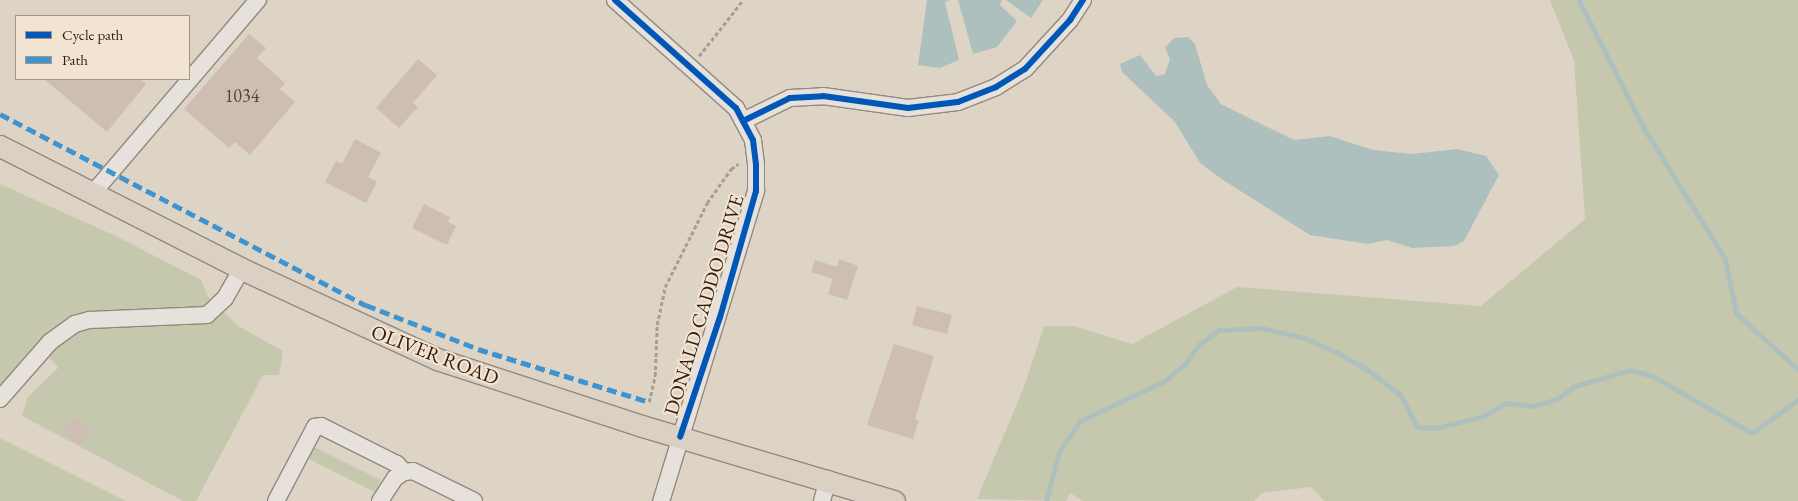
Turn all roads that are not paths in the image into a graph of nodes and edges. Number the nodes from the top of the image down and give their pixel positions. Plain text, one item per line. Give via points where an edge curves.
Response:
1 (258, 0) edge
2 (615, 0) edge
3 (1082, 0) edge
4 (190, 80) edge
5 (190, 80) edge
6 (743, 121) junction
7 (0, 146) edge
8 (93, 193) junction
9 (242, 269) junction
10 (0, 399) edge
11 (680, 437) junction
12 (404, 472) junction
13 (828, 479) junction
14 (276, 501) edge
15 (380, 501) edge
16 (474, 501) edge
17 (661, 501) edge
18 (822, 501) edge
19 (894, 501) edge

1 - 5 street
2 - 6 street, DONALD CADDO DRIVE via 720,91
3 - 6 street via 1070,20 1025,69 996,87 958,102 908,108 823,96 790,98
4 - 8 street
6 - 11 street, DONALD CADDO DRIVE via 752,140 756,191 720,318
7 - 8 main road, OLIVER ROAD
8 - 9 main road, OLIVER ROAD
9 - 10 street via 225,298 208,315 90,320 75,324 50,342
9 - 11 main road, OLIVER ROAD via 438,359
11 - 13 main road, OLIVER ROAD
11 - 17 street, DONALD CADDO DRIVE
12 - 14 street via 397,464 321,426 316,427
12 - 15 street via 395,478
12 - 16 street via 423,475
13 - 18 street
13 - 19 main road, OLIVER ROAD

